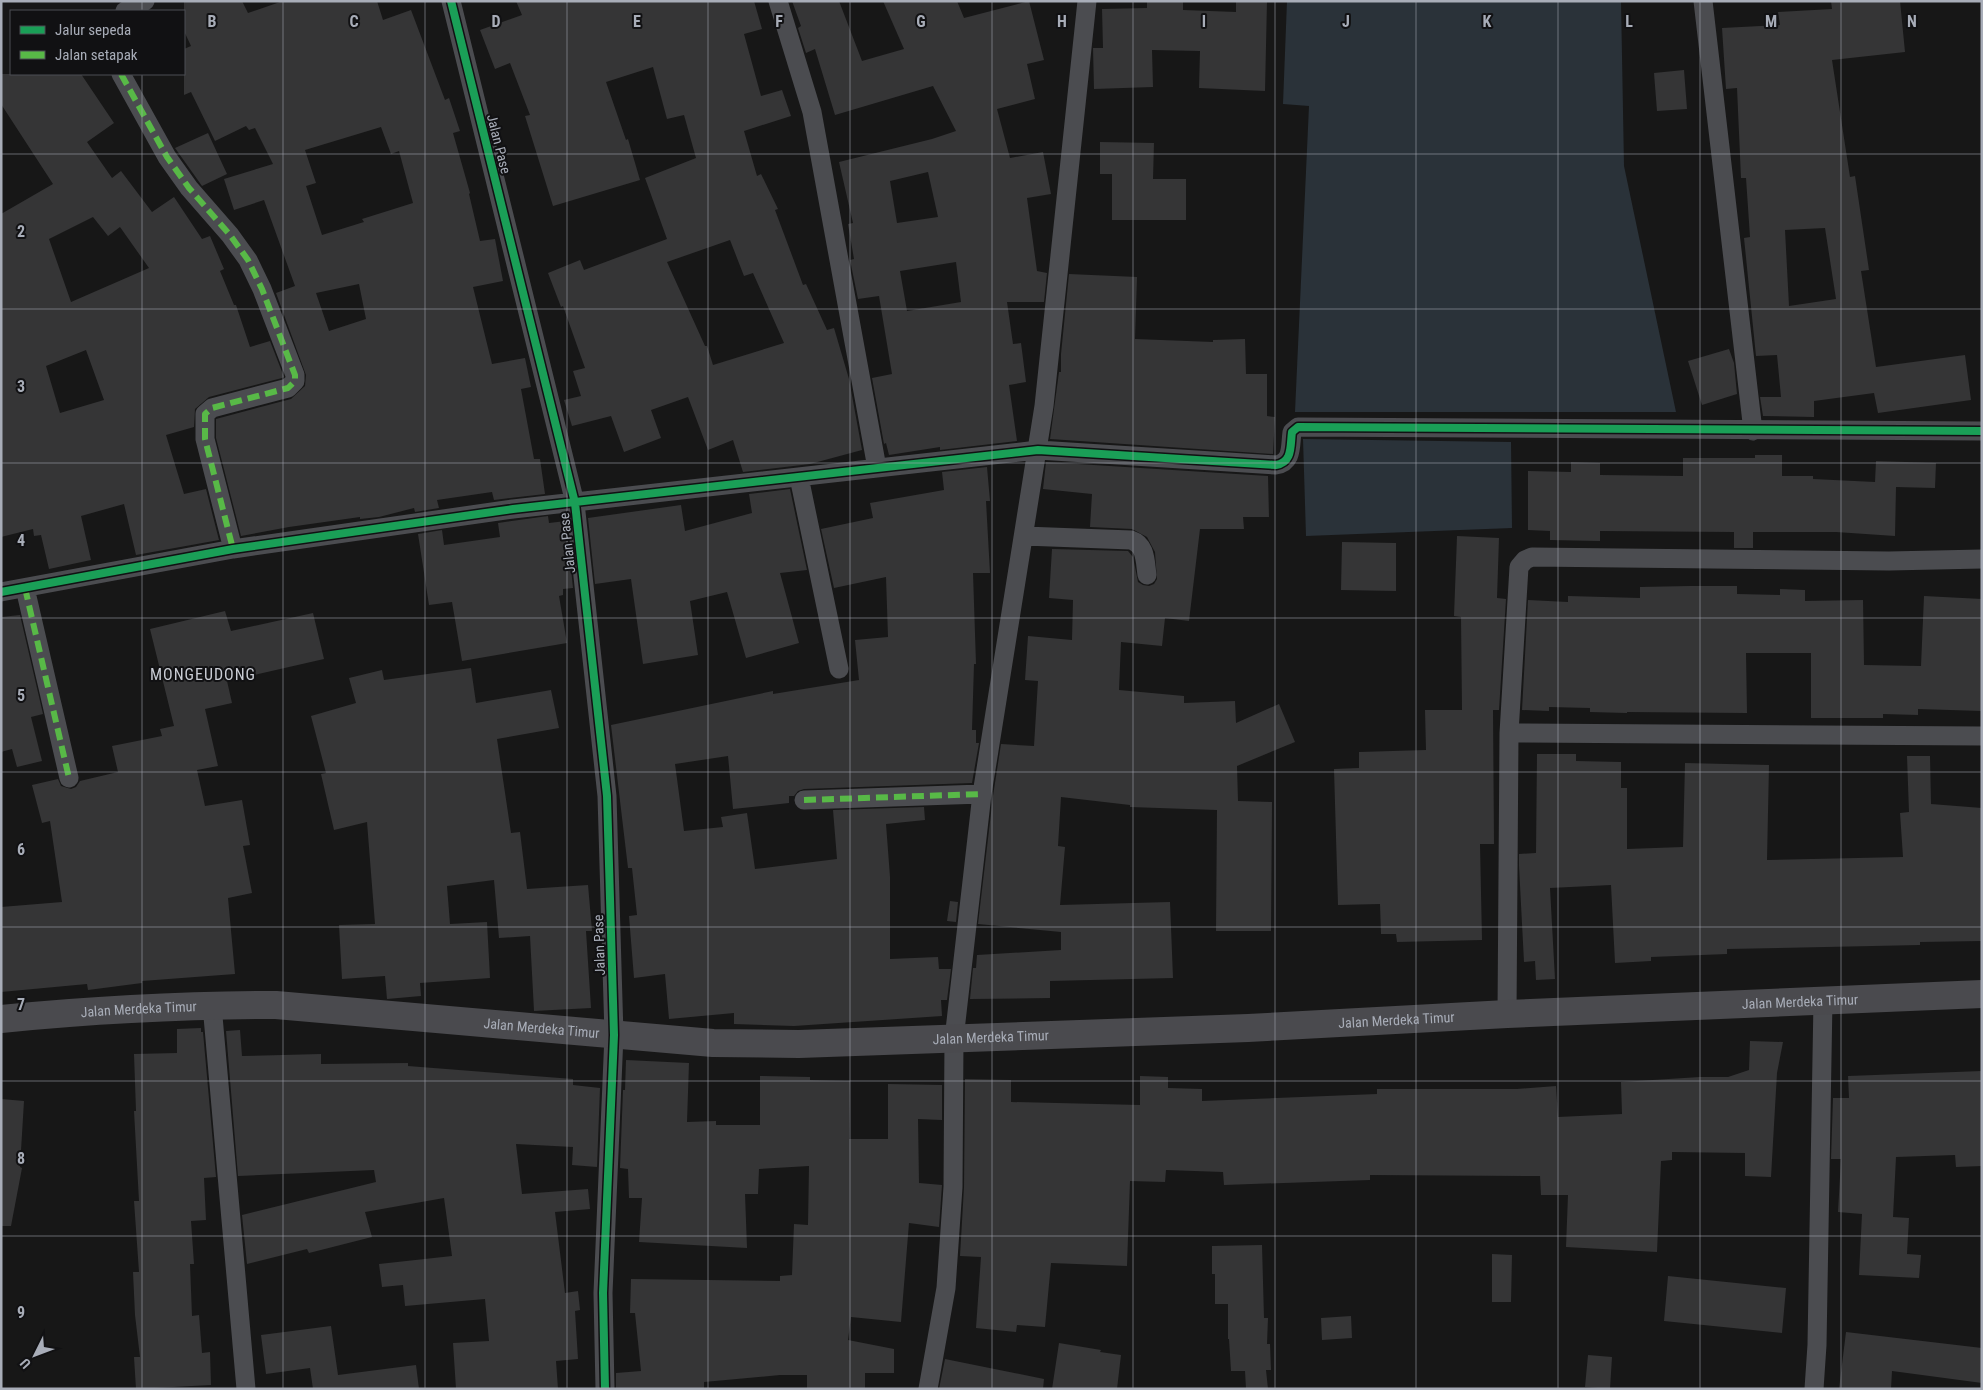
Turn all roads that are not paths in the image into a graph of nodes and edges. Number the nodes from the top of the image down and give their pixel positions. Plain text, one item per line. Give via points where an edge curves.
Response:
1 (146, 1) edge
2 (451, 1) edge
3 (778, 1) edge
4 (1087, 1) edge
5 (1703, 1) edge
6 (127, 10) edge
7 (122, 75) edge
8 (1753, 431) junction
9 (1982, 431) edge
10 (1038, 450) junction
11 (877, 468) junction
12 (799, 477) junction
13 (575, 503) junction
14 (1024, 536) junction
15 (233, 549) junction
16 (1982, 559) edge
17 (1147, 575) dead end
18 (25, 588) junction
19 (1, 592) edge
20 (839, 668) dead end
21 (1509, 733) junction
22 (1982, 736) edge
23 (69, 778) dead end
24 (982, 794) junction
25 (804, 800) dead end
26 (1982, 994) edge
27 (1823, 1000) junction
28 (212, 1005) junction
29 (1507, 1014) junction
30 (1, 1019) edge
31 (614, 1035) junction
32 (954, 1039) junction
33 (246, 1389) edge
34 (605, 1389) edge
35 (928, 1389) edge
36 (1814, 1389) edge

1 - 6 street
2 - 13 street, Jalan Pase
3 - 11 street via 812,112
4 - 10 street
5 - 8 street
7 - 15 street via 167,157 248,260 295,375 295,381 288,388 212,408 205,414 205,439
8 - 9 street
8 - 10 street via 1298,426 1292,432 1290,456 1287,461 1276,465
10 - 11 street
10 - 14 street
11 - 12 street
12 - 13 street
12 - 20 street
13 - 15 street
13 - 31 street, Jalan Pase via 607,796
14 - 17 street via 1131,540 1144,550
14 - 24 street
15 - 18 street
16 - 21 street via 1532,557 1519,567
18 - 19 street
18 - 23 street
21 - 22 street
21 - 29 street
24 - 25 street
24 - 32 street
26 - 27 main road, Jalan Merdeka Timur
27 - 29 main road, Jalan Merdeka Timur
27 - 36 street
28 - 30 main road, Jalan Merdeka Timur
28 - 31 main road, Jalan Merdeka Timur via 316,1007
28 - 33 street
29 - 32 main road, Jalan Merdeka Timur
31 - 32 main road, Jalan Merdeka Timur via 713,1043
31 - 34 street, Jalan Pase via 603,1293
32 - 35 street via 953,1187 946,1288

